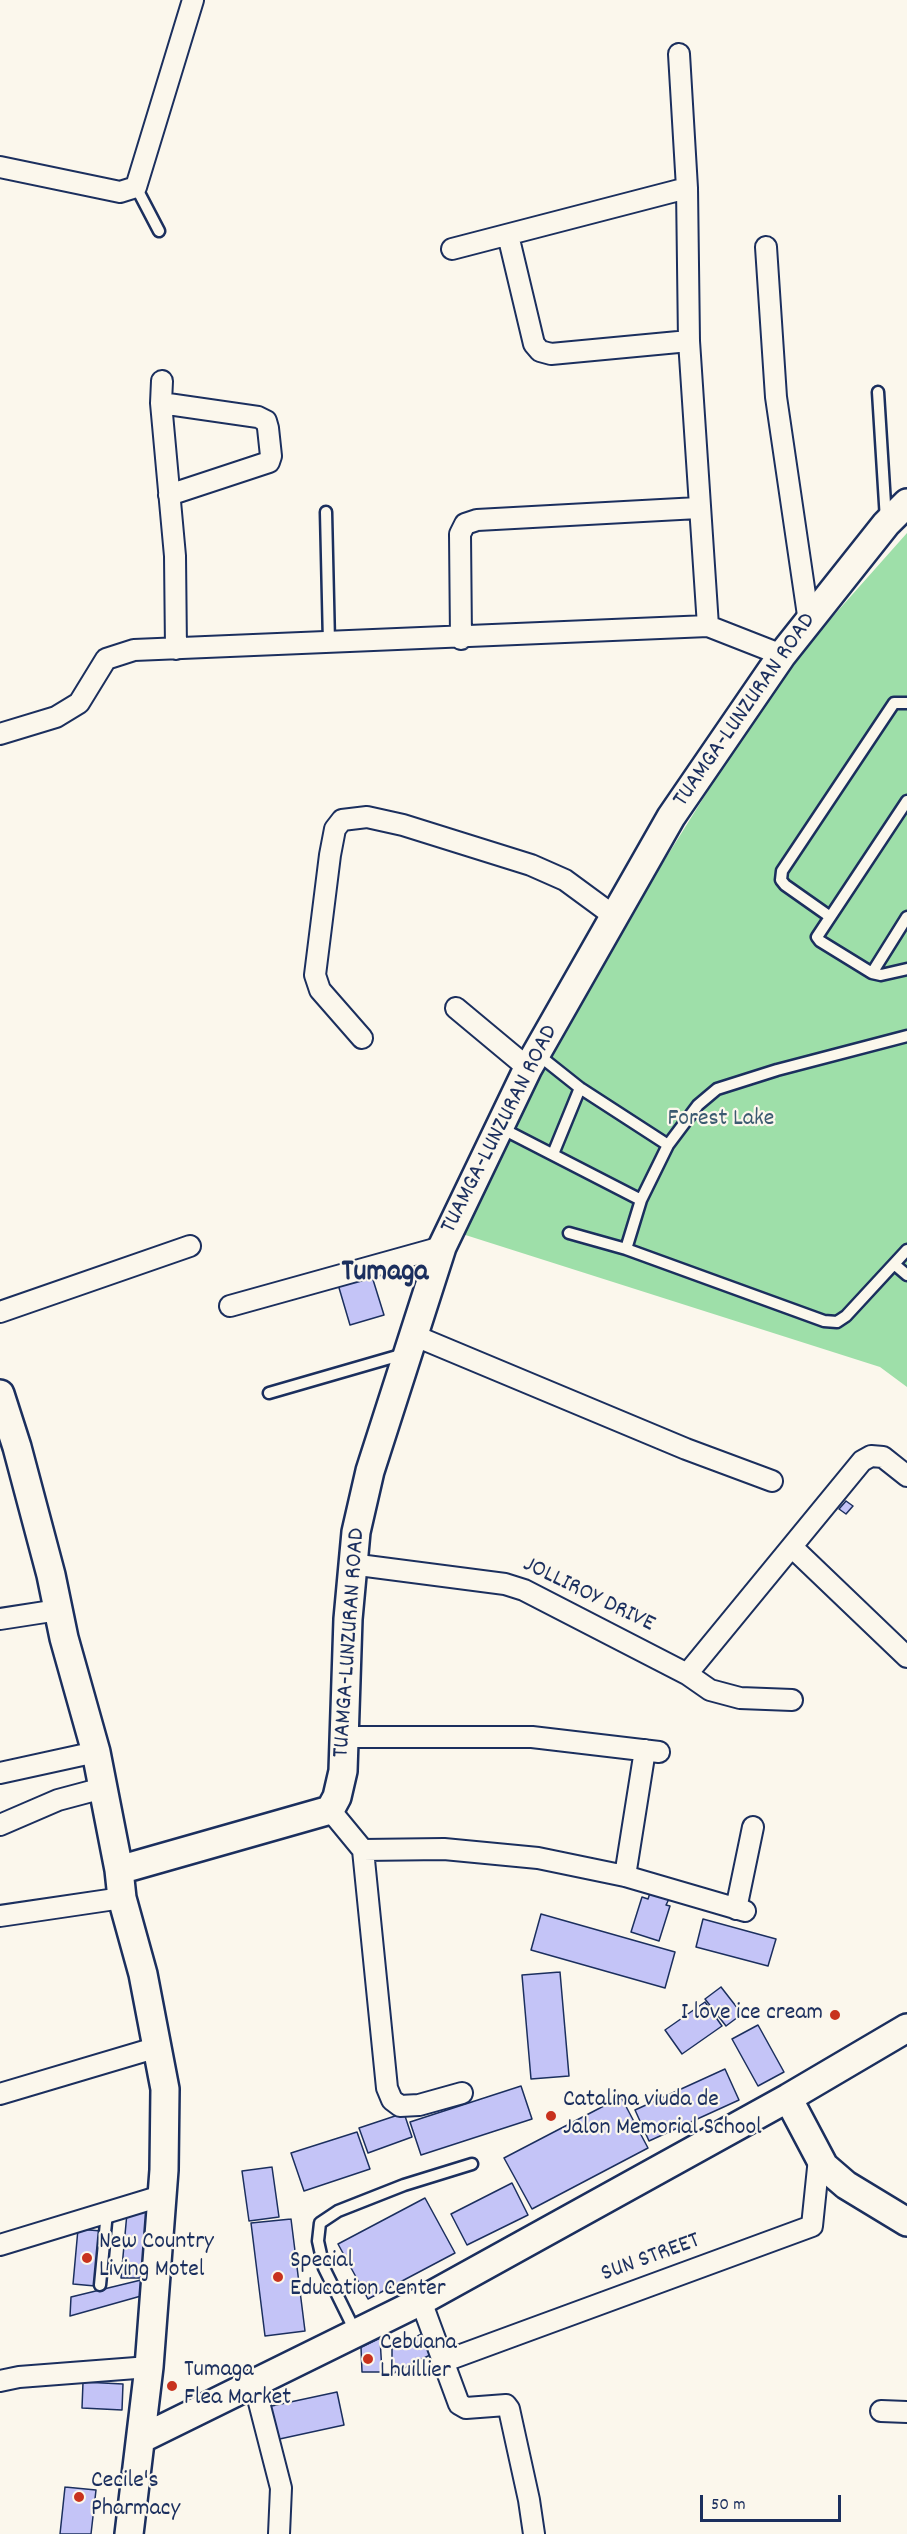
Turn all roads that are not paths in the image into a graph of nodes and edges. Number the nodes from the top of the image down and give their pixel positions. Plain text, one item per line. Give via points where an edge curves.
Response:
1 (193, 0) edge
2 (679, 54) dead end
3 (0, 167) edge
4 (136, 188) junction
5 (687, 188) junction
6 (159, 231) dead end
7 (508, 235) junction
8 (766, 247) dead end
9 (452, 249) dead end
10 (689, 341) junction
11 (162, 381) dead end
12 (878, 392) dead end
13 (161, 403) junction
14 (170, 495) junction
15 (907, 503) edge
16 (698, 508) junction
17 (326, 512) dead end
18 (886, 524) junction
19 (809, 622) junction
20 (708, 626) junction
21 (461, 639) junction
22 (329, 643) junction
23 (176, 650) junction
24 (782, 655) junction
25 (907, 703) edge
26 (0, 734) edge
27 (907, 801) edge
28 (614, 916) junction
29 (829, 916) junction
30 (907, 917) edge
31 (907, 969) edge
32 (872, 973) junction
33 (456, 1008) dead end
34 (907, 1036) edge
35 (362, 1038) dead end
36 (532, 1060) junction
37 (580, 1088) junction
38 (498, 1126) junction
39 (668, 1145) junction
40 (554, 1154) junction
41 (641, 1200) junction
42 (569, 1233) dead end
43 (190, 1246) dead end
44 (442, 1247) junction
45 (626, 1249) junction
46 (907, 1250) edge
47 (894, 1264) junction
48 (907, 1275) edge
49 (230, 1306) dead end
50 (0, 1312) edge
51 (410, 1344) junction
52 (269, 1393) dead end
53 (0, 1394) edge
54 (907, 1476) edge
55 (772, 1481) dead end
56 (792, 1547) junction
57 (351, 1564) junction
58 (58, 1610) junction
59 (0, 1619) edge
60 (907, 1657) edge
61 (687, 1674) junction
62 (792, 1700) dead end
63 (344, 1737) junction
64 (96, 1752) junction
65 (0, 1773) edge
66 (103, 1788) junction
67 (330, 1810) junction
68 (0, 1825) edge
69 (753, 1827) dead end
70 (363, 1850) junction
71 (625, 1876) junction
72 (121, 1885) junction
73 (0, 1916) edge
74 (907, 2028) edge
75 (158, 2047) junction
76 (462, 2093) dead end
77 (0, 2094) edge
78 (788, 2098) junction
79 (816, 2154) junction
80 (472, 2164) dead end
81 (161, 2196) junction
82 (107, 2212) junction
83 (907, 2222) edge
84 (0, 2245) edge
85 (100, 2285) dead end
86 (421, 2301) junction
87 (357, 2333) junction
88 (442, 2362) junction
89 (149, 2367) junction
90 (0, 2381) edge
91 (254, 2383) junction
92 (881, 2410) dead end
93 (907, 2412) edge
94 (141, 2439) junction
95 (129, 2534) edge
96 (279, 2534) edge
97 (534, 2534) edge

1 - 4 street
2 - 5 street
3 - 4 street via 120,192
4 - 6 lane
5 - 7 street
5 - 10 street
7 - 9 street
7 - 10 street via 534,344 540,351 551,354
8 - 19 street via 776,397
10 - 16 street
11 - 13 street
12 - 18 lane
13 - 14 street
13 - 14 street via 258,417 266,421 271,456 262,466
14 - 23 street
15 - 18 main road, TUAMGA-LUNZURAN ROAD
16 - 20 street
16 - 21 street via 477,520 465,524 460,534
17 - 22 lane
18 - 19 main road, TUAMGA-LUNZURAN ROAD
19 - 24 main road, TUAMGA-LUNZURAN ROAD
20 - 21 street
20 - 24 street
21 - 22 street
22 - 23 street
23 - 26 street via 134,650 106,658 79,704 56,717
24 - 28 main road, TUAMGA-LUNZURAN ROAD via 671,817
25 - 29 lane via 894,704 782,871 785,885
27 - 29 lane
28 - 35 street via 565,880 531,866 403,825 367,817 342,820 335,829 330,855 315,975 320,990
28 - 36 main road, TUAMGA-LUNZURAN ROAD
29 - 32 lane via 818,932 819,941
30 - 32 lane
31 - 32 lane via 881,975
33 - 36 street
34 - 39 lane via 717,1089 698,1106
36 - 37 lane
36 - 38 main road, TUAMGA-LUNZURAN ROAD
37 - 39 lane
37 - 40 lane
38 - 40 lane
38 - 44 main road, TUAMGA-LUNZURAN ROAD
39 - 41 lane
40 - 41 lane
41 - 45 lane
42 - 45 lane
43 - 50 street
44 - 49 street
44 - 51 main road, TUAMGA-LUNZURAN ROAD
45 - 47 lane via 824,1321 837,1322
46 - 47 lane
47 - 48 lane
51 - 52 lane
51 - 55 street
51 - 57 main road, TUAMGA-LUNZURAN ROAD via 370,1471
53 - 58 main road
54 - 56 street via 884,1457 871,1456 862,1461
56 - 60 street
56 - 61 street
57 - 61 street, JOLLIROY DRIVE via 505,1584 524,1590
57 - 63 main road, TUAMGA-LUNZURAN ROAD
58 - 59 street
58 - 64 main road
61 - 62 street, JOLLIROY DRIVE via 710,1690 740,1698
63 - 67 main road, TUAMGA-LUNZURAN ROAD via 343,1771
63 - 71 street via 532,1737 652,1751
64 - 65 street
64 - 66 main road
66 - 68 street via 57,1800
66 - 72 main road
67 - 70 street
67 - 72 main road
69 - 71 street via 740,1910
70 - 71 street via 444,1849 538,1858
70 - 76 street via 387,2088 400,2106
72 - 73 street
72 - 75 main road
74 - 78 main road
75 - 77 street
75 - 81 main road via 165,2089
78 - 79 main road
78 - 86 main road
79 - 83 main road via 846,2185
79 - 88 street, SUN STREET via 812,2226
80 - 87 lane via 404,2185 338,2211 320,2223 318,2241 324,2268
81 - 82 street
81 - 89 main road
82 - 84 street
82 - 85 lane
86 - 87 main road
86 - 88 street
87 - 91 main road
88 - 97 street via 459,2404 466,2408 506,2405 509,2409
89 - 90 street
89 - 94 main road
91 - 94 main road
91 - 96 street via 281,2488
92 - 93 street
94 - 95 main road

